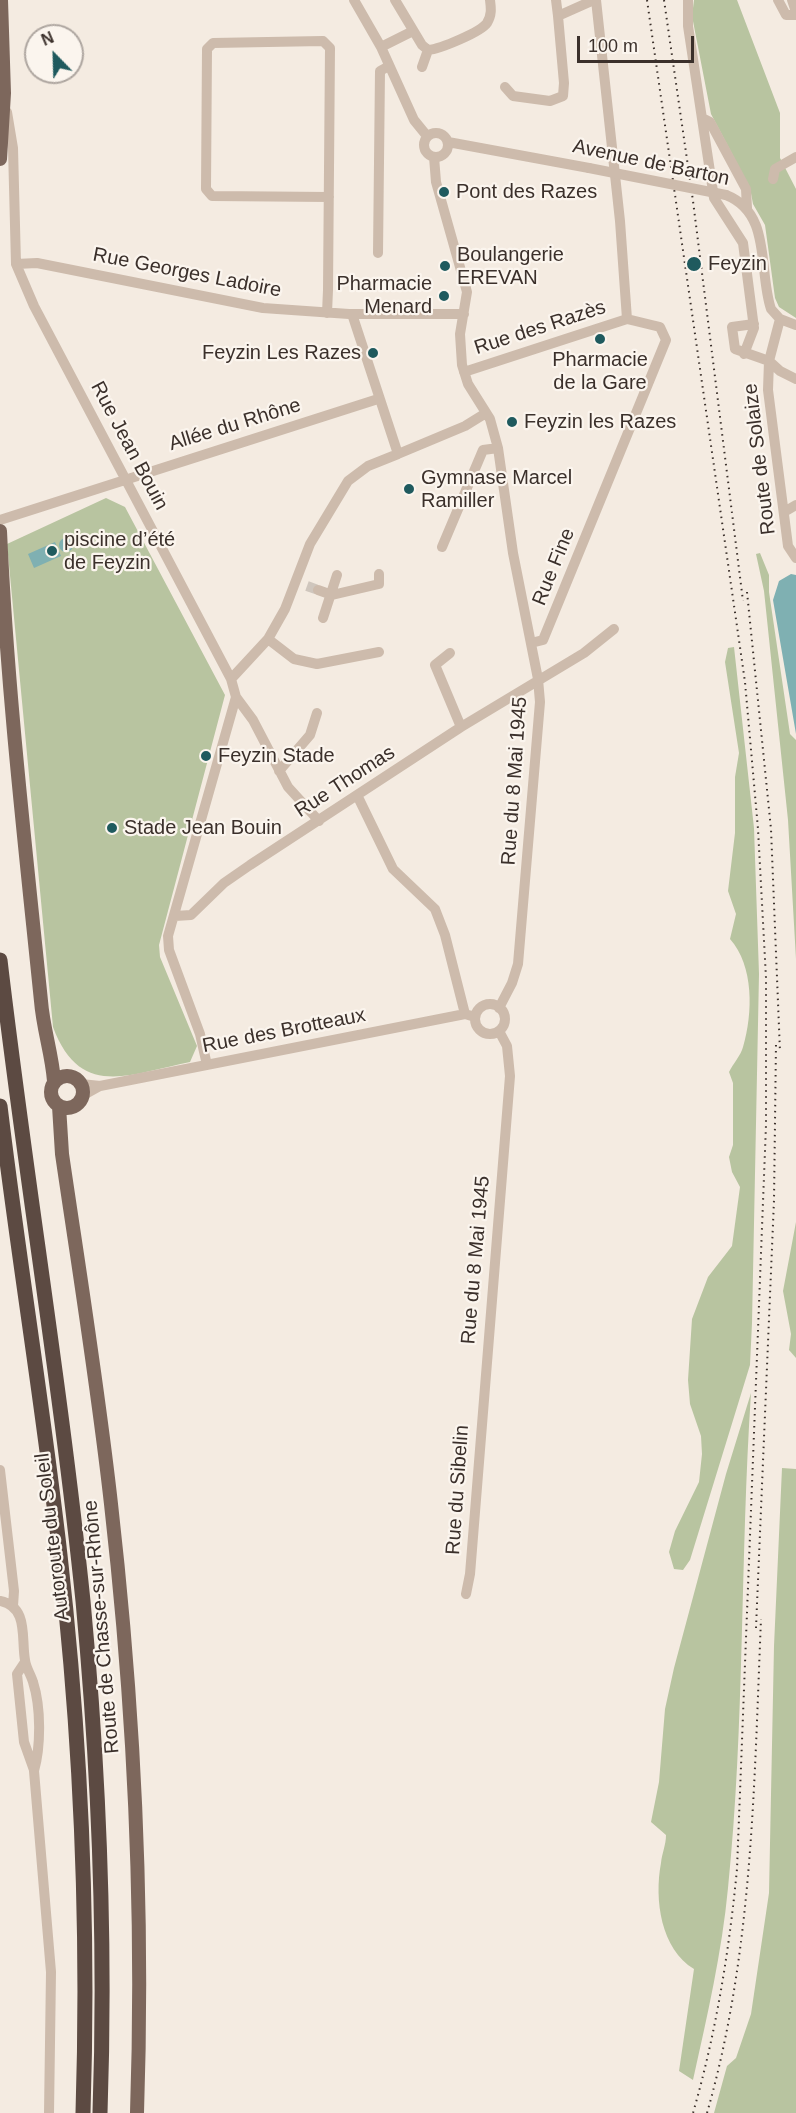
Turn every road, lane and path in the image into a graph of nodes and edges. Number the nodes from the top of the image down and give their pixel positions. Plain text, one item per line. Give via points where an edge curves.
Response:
1 (2, 0) edge
2 (354, 0) edge
3 (395, 0) edge
4 (490, 0) edge
5 (556, 0) edge
6 (595, 0) edge
7 (688, 0) edge
8 (778, 0) edge
9 (792, 0) edge
10 (796, 14) edge
11 (558, 16) junction
12 (413, 32) junction
13 (381, 47) junction
14 (428, 50) junction
15 (389, 66) junction
16 (422, 67) dead end
17 (505, 87) dead end
18 (4, 93) junction
19 (704, 119) junction
20 (427, 136) junction
21 (448, 142) junction
22 (434, 157) junction
23 (796, 157) edge
24 (0, 159) edge
25 (773, 179) dead end
26 (329, 197) junction
27 (747, 208) junction
28 (378, 253) dead end
29 (16, 264) junction
30 (327, 313) junction
31 (352, 314) junction
32 (464, 314) junction
33 (627, 319) junction
34 (780, 319) junction
35 (754, 324) junction
36 (796, 325) edge
37 (744, 354) junction
38 (769, 361) junction
39 (464, 372) junction
40 (796, 379) edge
41 (378, 399) junction
42 (486, 414) junction
43 (498, 448) junction
44 (398, 454) junction
45 (126, 478) junction
46 (796, 505) edge
47 (784, 512) junction
48 (3, 519) edge
49 (0, 531) edge
50 (442, 547) dead end
51 (796, 558) edge
52 (337, 575) dead end
53 (381, 584) dead end
54 (318, 590) tunnel mouth
55 (332, 595) junction
56 (323, 618) dead end
57 (614, 628) dead end
58 (268, 639) junction
59 (531, 643) junction
60 (379, 652) dead end
61 (450, 653) dead end
62 (231, 679) junction
63 (538, 680) junction
64 (236, 697) junction
65 (317, 712) dead end
66 (461, 728) junction
67 (279, 771) junction
68 (357, 795) junction
69 (319, 821) junction
70 (175, 916) junction
71 (0, 960) edge
72 (499, 1008) junction
73 (470, 1016) junction
74 (499, 1031) junction
75 (48, 1046) junction
76 (207, 1065) junction
77 (68, 1076) junction
78 (54, 1081) junction
79 (82, 1090) junction
80 (0, 1106) edge
81 (65, 1107) junction
82 (484, 1387) joint
83 (0, 1470) edge
84 (466, 1594) dead end
85 (0, 1601) edge
86 (13, 1606) junction
87 (25, 1662) junction
88 (34, 1771) junction
89 (50, 2113) edge
90 (83, 2113) edge
91 (100, 2113) edge
92 (136, 2113) edge

1 - 18 main road
2 - 13 street
3 - 12 street
4 - 14 street via 491,15 486,25 439,49
5 - 11 street
6 - 11 street
6 - 33 street
7 - 19 street via 688,26
8 - 10 street via 786,15
9 - 10 street
11 - 17 street via 563,96 550,101 513,96
12 - 13 street
12 - 14 street
13 - 15 street
14 - 16 street
15 - 20 street via 414,120
15 - 28 street via 380,71
18 - 24 main road
18 - 29 street, Rue Jean Bouin via 13,148
19 - 27 street via 710,122 746,189
19 - 35 street via 714,198 743,243
20 - 21 street via 441,134
20 - 22 street via 425,150
21 - 22 street via 444,153
21 - 27 street, Avenue de Barton, bridge via 726,195
22 - 32 street via 436,182 467,292
23 - 25 street via 775,169
26 - 26 street via 330,48 323,41 213,43 207,49 206,189 212,196
26 - 30 street
27 - 34 street, Avenue de Barton via 757,227 768,302
29 - 30 street, Rue Georges Ladoire via 37,263 263,308
29 - 45 street, Rue Jean Bouin via 34,306
30 - 31 street, Rue Georges Ladoire
31 - 32 street, Rue Georges Ladoire
31 - 41 street
32 - 39 street via 460,344
33 - 39 street, Rue des Razès
33 - 59 street, Rue Fine via 660,327 666,340 543,640
34 - 36 street
34 - 38 street, Route de Solaize
35 - 37 street
35 - 37 street via 732,327 735,349
37 - 38 street
38 - 40 street via 780,372
38 - 47 street, Route de Solaize via 768,390
39 - 42 street, Rue du 8 Mai 1945
41 - 44 street
41 - 45 street, Allée du Rhône
42 - 43 street, Rue du 8 Mai 1945
42 - 44 street
43 - 50 street via 483,450
43 - 59 street, Rue du 8 Mai 1945
44 - 58 street via 368,466 348,481 310,544 301,584
45 - 48 street, Allée du Rhône
45 - 62 street, Rue Jean Bouin
46 - 47 street
47 - 51 street, Route de Solaize via 788,546
49 - 75 main road via 16,762
52 - 55 street
53 - 55 street
54 - 55 street
55 - 56 street
57 - 63 street, Rue Thomas
58 - 60 street via 294,659 317,664
58 - 62 street
59 - 63 street, Rue du 8 Mai 1945
61 - 66 street via 435,665
62 - 64 street, Rue Jean Bouin
63 - 66 street, Rue Thomas
63 - 72 street, Rue du 8 Mai 1945 via 540,702 518,964
64 - 67 street, Rue Jean Bouin via 253,720
64 - 70 street
65 - 67 street via 310,735
66 - 68 street, Rue Thomas
67 - 69 street, Rue Jean Bouin
68 - 69 street, Rue Thomas
68 - 73 street via 393,869 425,897 440,921
69 - 70 street, Rue Thomas via 224,883 192,915
70 - 76 street via 168,936 169,950
71 - 91 highway, Autoroute du Soleil via 70,1488 87,1646 100,1853
72 - 73 street via 491,1004 482,1006
72 - 74 street via 505,1020
73 - 74 street via 481,1032
73 - 76 street, Rue des Brotteaux
74 - 82 street, Rue du 8 Mai 1945 via 507,1046 510,1076
75 - 77 main road
75 - 78 main road
76 - 79 street, Rue des Brotteaux
77 - 78 main road
77 - 79 main road
78 - 81 main road via 50,1095
79 - 81 main road
80 - 90 highway, Autoroute du Soleil via 51,1478 70,1659 83,1860
81 - 92 main road, Route de Chasse-sur-Rhône via 62,1142 104,1445 128,1672 138,1872
82 - 84 street, Rue du Sibelin
83 - 86 street
85 - 86 street
86 - 87 street via 22,1621
87 - 88 street via 34,1683 40,1748
87 - 88 street via 17,1674 24,1742
88 - 89 street via 51,1972

